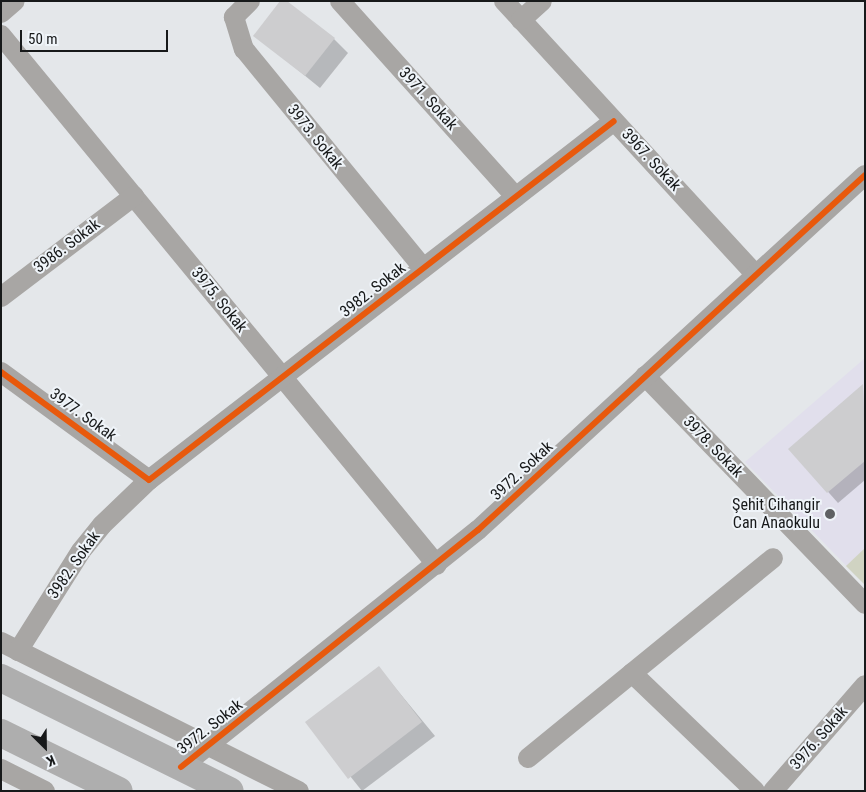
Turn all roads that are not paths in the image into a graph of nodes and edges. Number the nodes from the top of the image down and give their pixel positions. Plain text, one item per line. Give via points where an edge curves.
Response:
1 (15, 1) edge
2 (250, 1) edge
3 (340, 1) edge
4 (504, 1) edge
5 (542, 1) edge
6 (1, 13) edge
7 (521, 20) junction
8 (1, 35) edge
9 (614, 121) junction
10 (865, 175) edge
11 (134, 196) junction
12 (516, 197) junction
13 (423, 268) junction
14 (756, 275) junction
15 (1, 297) edge
16 (1, 372) edge
17 (645, 376) junction
18 (282, 377) junction
19 (149, 480) junction
20 (772, 558) dead end
21 (436, 565) junction
22 (865, 604) edge
23 (9, 646) edge
24 (632, 673) junction
25 (1, 678) edge
26 (865, 686) edge
27 (1, 733) edge
28 (208, 746) junction
29 (528, 758) dead end
30 (182, 767) junction
31 (1, 769) edge
32 (45, 791) edge
33 (119, 791) edge
34 (230, 791) edge
35 (299, 791) edge
36 (755, 791) edge
37 (773, 791) edge

1 - 6 street
2 - 13 street, 3973. Sokak via 234,18 244,49
3 - 12 street, 3971. Sokak
4 - 7 street, 3967. Sokak
5 - 7 street
7 - 9 street, 3967. Sokak
8 - 11 street, 3975. Sokak
9 - 12 street, 3982. Sokak
9 - 14 street, 3967. Sokak
10 - 14 street, 3972. Sokak
11 - 15 street, 3986. Sokak
11 - 18 street, 3975. Sokak
12 - 13 street, 3982. Sokak
13 - 18 street, 3982. Sokak
14 - 17 street, 3972. Sokak
16 - 19 street, 3977. Sokak
17 - 21 street, 3972. Sokak
17 - 22 street, 3978. Sokak
18 - 19 street, 3982. Sokak
18 - 21 street, 3975. Sokak
19 - 23 street, 3982. Sokak via 80,551
20 - 24 street
21 - 28 street, 3972. Sokak
23 - 28 street
24 - 29 street
24 - 36 street
25 - 30 highway
26 - 37 street, 3976. Sokak
27 - 33 highway
28 - 30 street, 3972. Sokak
28 - 35 street
30 - 34 highway
31 - 32 street

